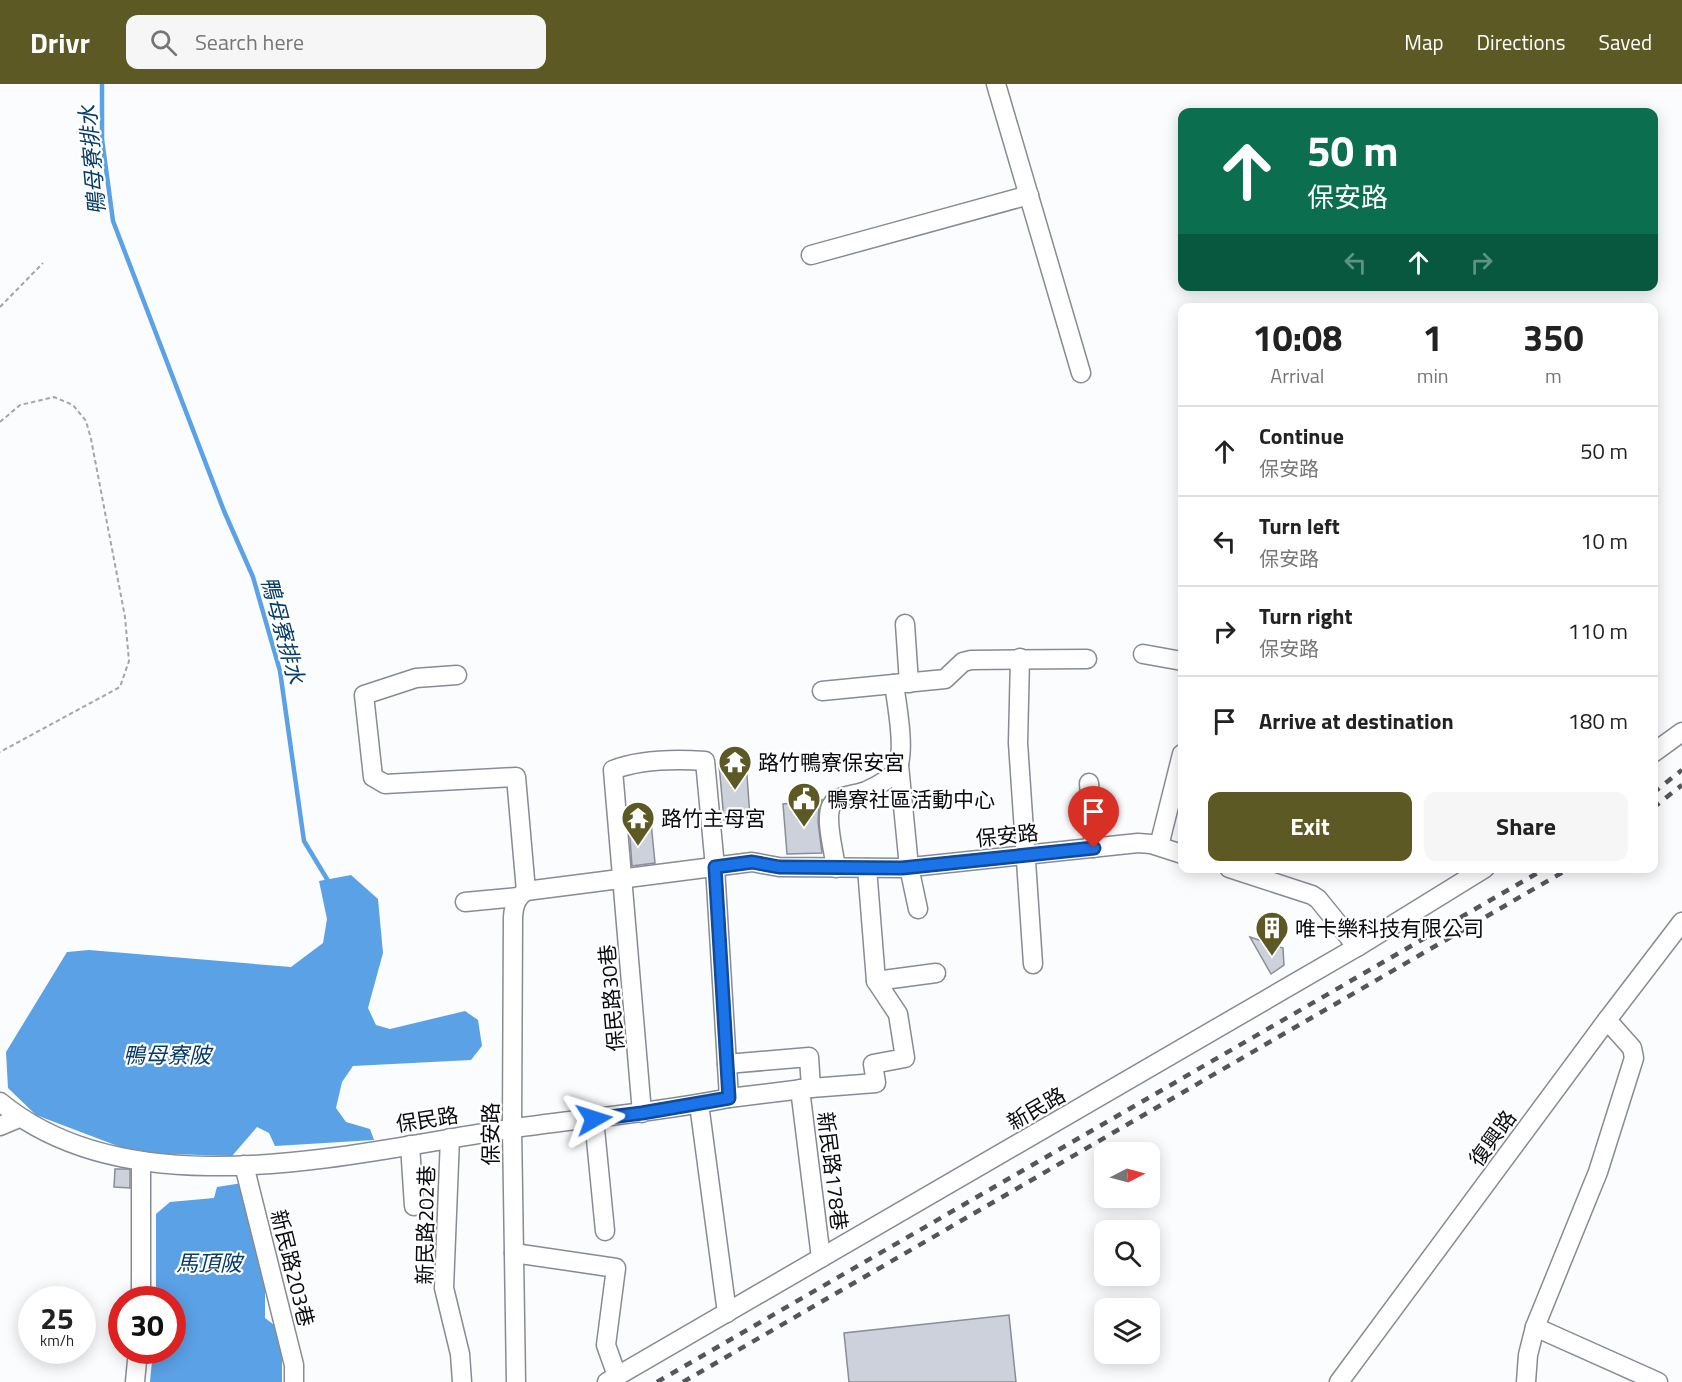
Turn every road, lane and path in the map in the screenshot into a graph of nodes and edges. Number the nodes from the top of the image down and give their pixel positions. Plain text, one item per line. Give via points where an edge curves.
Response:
1 (996, 84) edge
2 (1029, 195) junction
3 (811, 255) dead end
4 (43, 263) dead end
5 (0, 307) edge
6 (1081, 373) dead end
7 (0, 422) edge
8 (905, 624) dead end
9 (1143, 654) dead end
10 (1020, 658) junction
11 (1087, 659) dead end
12 (1178, 660) edge
13 (458, 675) dead end
14 (902, 683) junction
15 (822, 691) dead end
16 (1682, 732) edge
17 (1658, 749) edge
18 (0, 752) edge
19 (899, 765) junction
20 (1178, 770) edge
21 (1089, 783) dead end
22 (1159, 846) junction
23 (1094, 848) junction
24 (1178, 853) edge
25 (1026, 855) junction
26 (715, 867) junction
27 (909, 867) junction
28 (836, 868) junction
29 (867, 868) junction
30 (1244, 873) edge
31 (1477, 873) edge
32 (624, 879) junction
33 (522, 894) junction
34 (465, 902) dead end
35 (918, 909) dead end
36 (1682, 922) edge
37 (1357, 947) junction
38 (1033, 964) dead end
39 (936, 973) dead end
40 (876, 981) junction
41 (1607, 1020) junction
42 (727, 1064) junction
43 (806, 1089) junction
44 (729, 1098) junction
45 (0, 1102) edge
46 (699, 1104) junction
47 (642, 1113) junction
48 (19, 1118) junction
49 (594, 1119) junction
50 (0, 1126) edge
51 (512, 1128) junction
52 (450, 1138) junction
53 (410, 1145) junction
54 (141, 1161) junction
55 (244, 1165) junction
56 (414, 1206) dead end
57 (605, 1231) dead end
58 (514, 1253) junction
59 (821, 1258) junction
60 (141, 1286) edge
61 (727, 1313) junction
62 (1535, 1327) junction
63 (137, 1364) edge
64 (612, 1379) edge
65 (135, 1382) edge
66 (294, 1382) edge
67 (462, 1382) edge
68 (516, 1382) edge
69 (1339, 1382) edge
70 (1526, 1382) edge
71 (1658, 1382) edge

1 - 2 street
2 - 3 street
2 - 6 street
4 - 5 path
7 - 18 path via 20,405 54,397 73,405 86,421 125,617 129,661 120,687
8 - 14 street
9 - 12 street
10 - 11 street
10 - 14 street via 971,660 963,662 945,679
10 - 25 street via 1018,743
13 - 33 street, 保安路 via 416,678 364,695 373,777 385,784 516,777
14 - 15 street
14 - 19 street
16 - 17 street
19 - 27 street
19 - 28 street via 896,773 865,792 841,798 830,807
20 - 22 street
21 - 23 street
22 - 23 street, 保安路 via 1138,843
22 - 24 street, 保安路
23 - 25 street, 保安路
25 - 27 street, 保安路
25 - 38 street
26 - 28 street, 保安路 via 752,862 779,867
26 - 32 street, 保安路
26 - 32 street via 705,761 628,764 613,770
26 - 42 street
27 - 29 street, 保安路
27 - 35 street
28 - 29 street, 保安路
29 - 40 street
30 - 37 street via 1312,895
31 - 37 street, 新民路
32 - 33 street, 保安路
32 - 47 street, 保民路30巷
33 - 34 street
33 - 51 street, 保安路 via 514,905 513,917
36 - 41 street, 復興路
37 - 59 street, 新民路
39 - 40 street
40 - 43 street via 898,1014 905,1058 873,1064 876,1083
41 - 62 street via 1632,1048 1634,1058 1598,1172
41 - 69 street, 復興路
42 - 43 street, 新民路178巷 via 808,1058
42 - 44 street
43 - 44 street
43 - 59 street, 新民路178巷
44 - 46 street
45 - 48 street, 保民路
46 - 47 street, 保民路
46 - 61 street
47 - 49 street, 保民路
48 - 50 street
48 - 54 street, 保民路 via 92,1150
49 - 51 street, 保民路
49 - 57 street
51 - 52 street, 保民路
51 - 58 street, 保安路
52 - 53 street, 保民路
52 - 67 street, 新民路202巷 via 444,1288 460,1354
53 - 55 street, 保民路 via 280,1164
53 - 56 street
54 - 55 street, 保民路
54 - 60 street
55 - 66 street, 新民路203巷 via 294,1365
58 - 64 street via 616,1268 606,1344
58 - 68 street, 保安路
59 - 61 street, 新民路
61 - 64 street, 新民路
62 - 70 street
62 - 71 street
63 - 65 street

